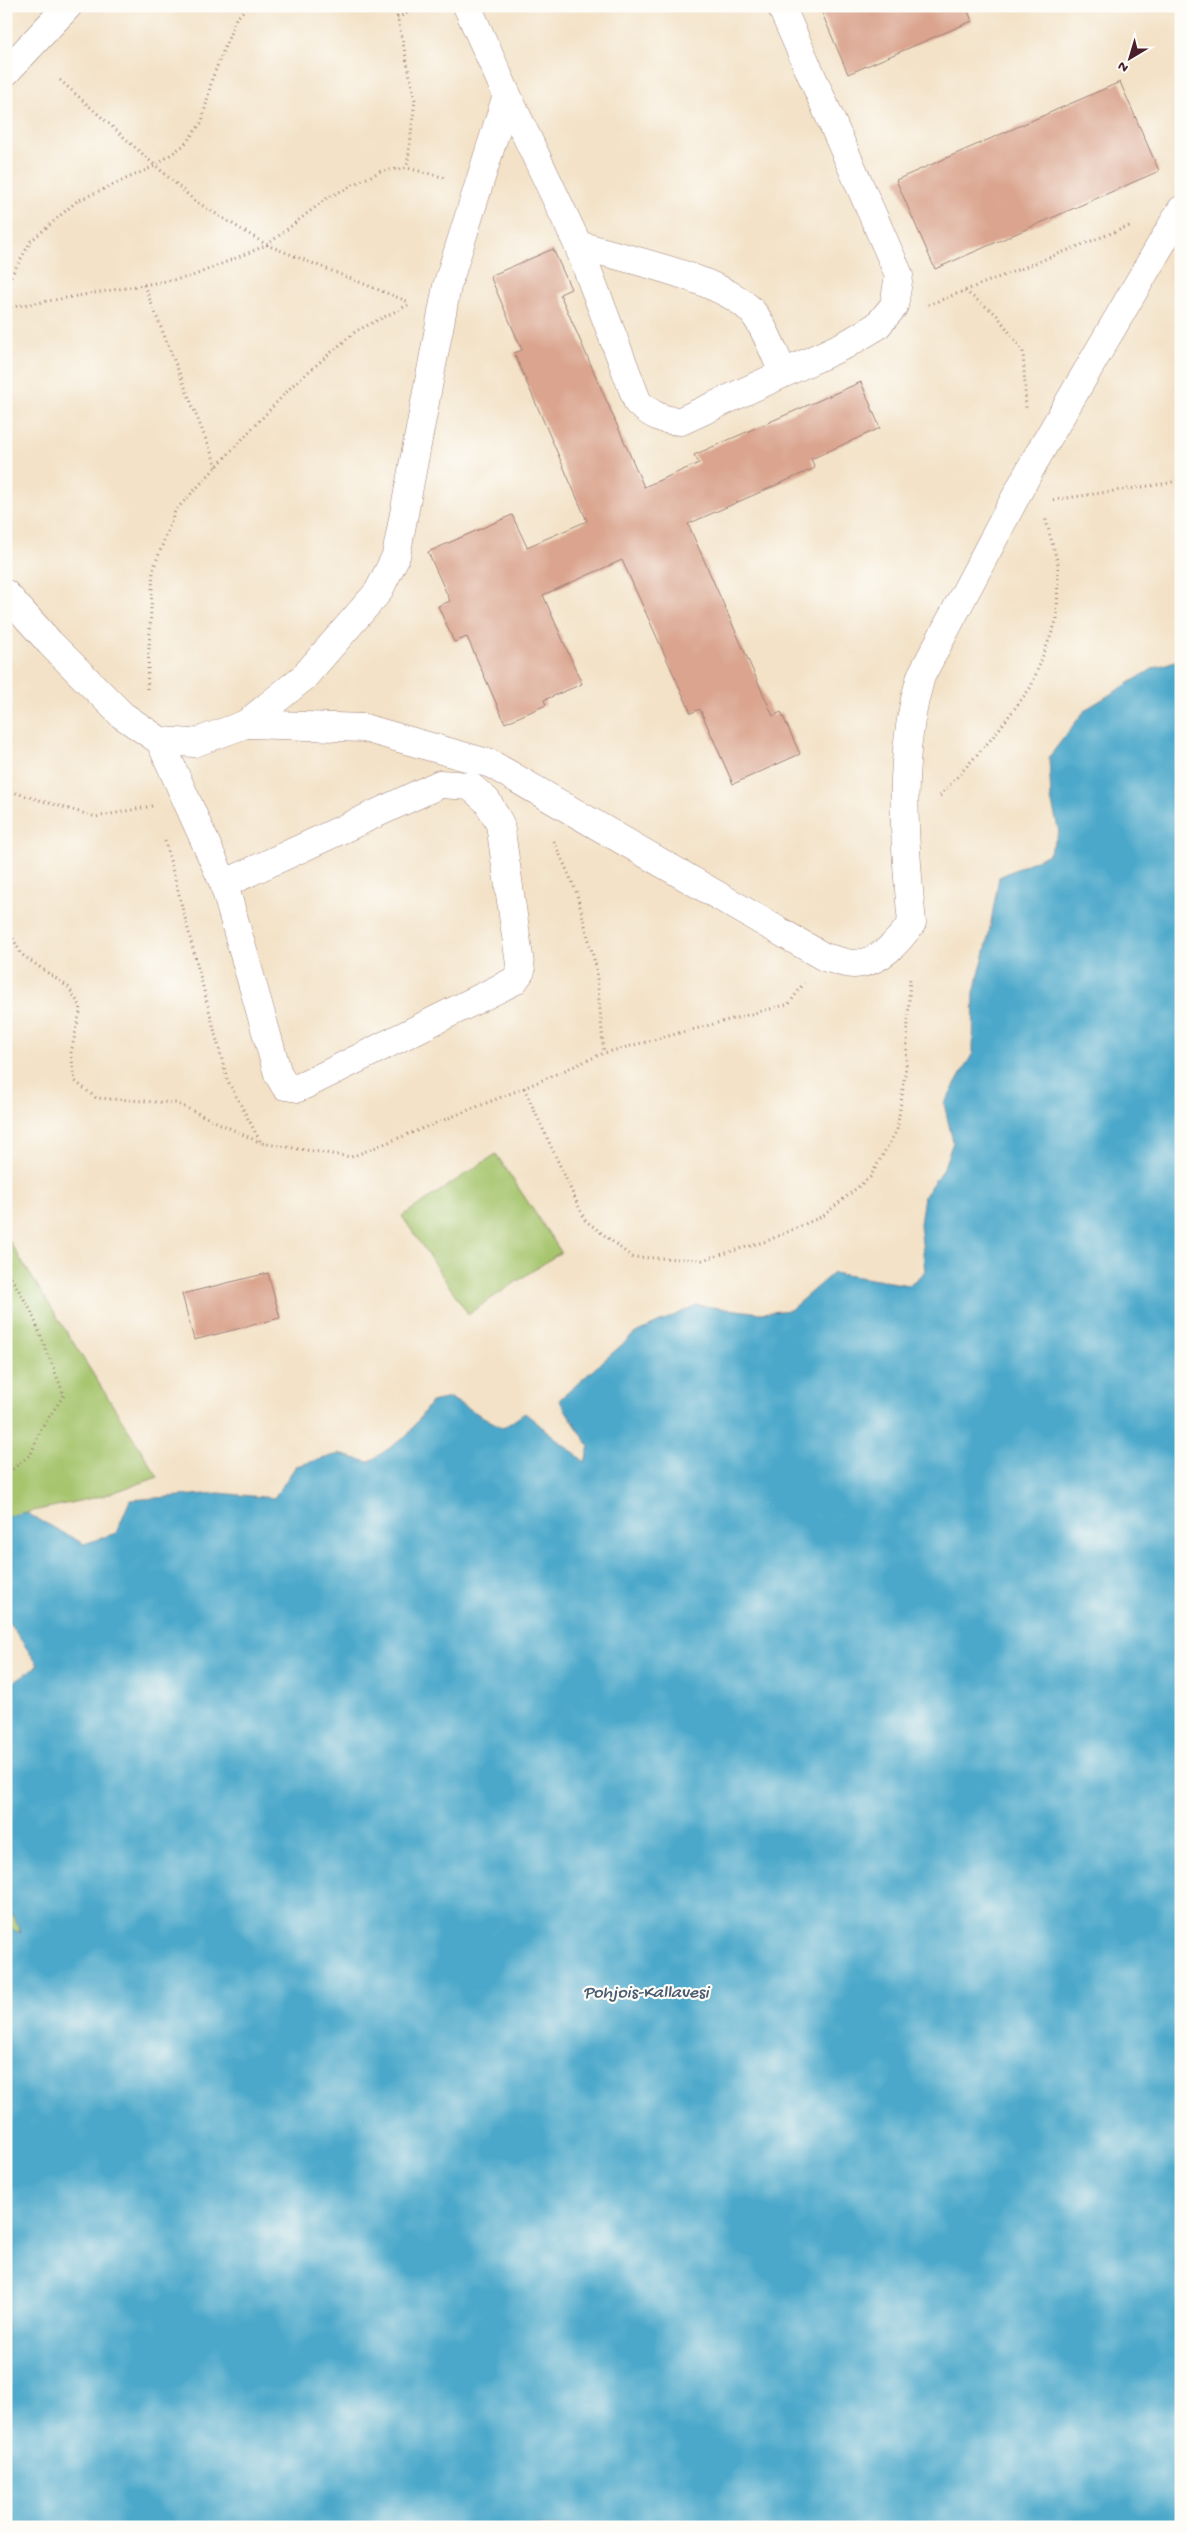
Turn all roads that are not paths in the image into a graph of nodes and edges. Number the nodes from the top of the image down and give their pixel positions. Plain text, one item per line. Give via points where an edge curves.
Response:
1 (68, 6) edge
2 (467, 6) edge
3 (780, 6) edge
4 (6, 72) edge
5 (507, 95) junction
6 (1181, 210) edge
7 (578, 245) junction
8 (783, 373) junction
9 (6, 594) edge
10 (246, 724) junction
11 (160, 741) junction
12 (224, 884) junction

1 - 4 main road
2 - 5 main road
3 - 8 main road via 899,275 894,306 877,326 847,344
5 - 7 main road
5 - 10 main road via 447,286 396,556 378,592 304,677
6 - 10 main road via 1034,462 921,676 912,707 907,751 904,836 912,923 898,943 877,958 854,964 824,957 491,764 364,728
7 - 8 main road via 709,283 733,294 757,316
7 - 8 main road via 638,403 652,414 668,421 681,421
9 - 11 main road via 122,716
10 - 11 main road via 194,743
11 - 12 main road
12 - 12 main road via 278,1074 285,1086 298,1088 309,1083 514,981 521,971 500,824 487,801 470,786 440,784

